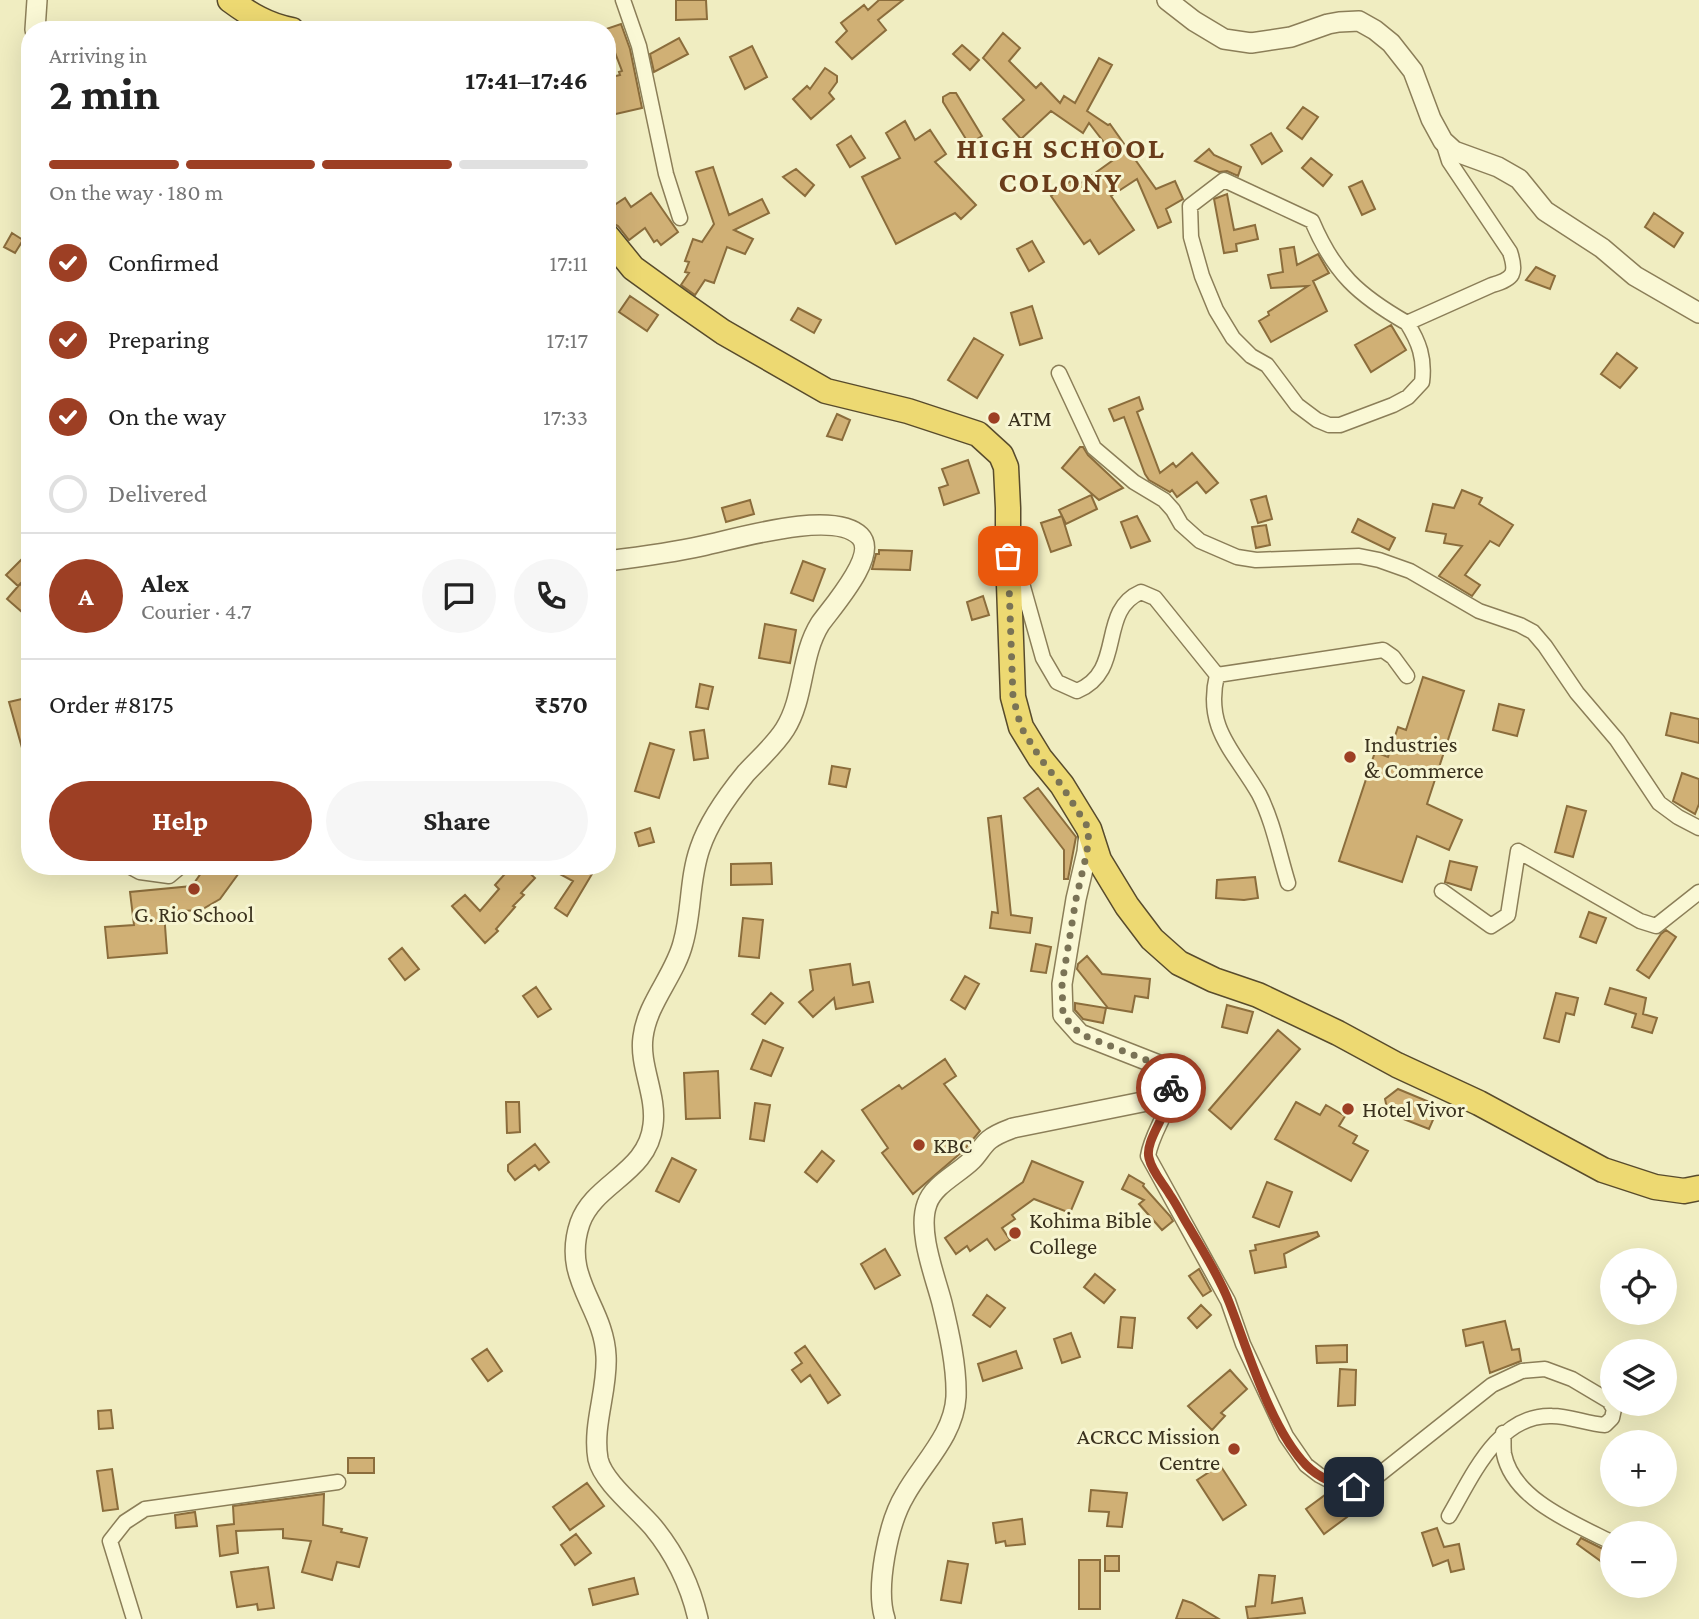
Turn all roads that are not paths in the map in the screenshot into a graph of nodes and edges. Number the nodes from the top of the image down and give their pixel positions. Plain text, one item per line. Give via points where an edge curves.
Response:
1 (37, 0) edge
2 (230, 0) edge
3 (623, 0) edge
4 (1167, 0) edge
5 (36, 21) edge
6 (263, 21) edge
7 (1443, 141) junction
8 (680, 218) dead end
9 (616, 247) edge
10 (1699, 313) edge
11 (1407, 323) junction
12 (1059, 373) dead end
13 (1008, 533) junction
14 (616, 560) edge
15 (1217, 676) junction
16 (1407, 676) dead end
17 (1699, 828) edge
18 (1089, 829) junction
19 (1288, 883) dead end
20 (1442, 891) dead end
21 (1699, 892) edge
22 (1171, 1087) junction
23 (1699, 1188) edge
24 (1503, 1433) junction
25 (338, 1482) dead end
26 (1449, 1516) dead end
27 (1600, 1536) edge
28 (134, 1619) edge
29 (698, 1619) edge
30 (885, 1619) edge

1 - 5 street
2 - 6 highway
3 - 8 street via 639,46
4 - 7 street via 1224,38 1251,43 1291,37 1328,24 1359,22 1391,43 1413,71
7 - 10 street via 1518,179 1545,211 1635,276
7 - 11 street via 1449,161 1510,251 1513,274
9 - 13 highway via 633,268 723,332 825,391 978,433 1001,454 1006,467
11 - 11 street via 1345,278 1326,253 1312,221 1224,180 1190,206 1191,237 1216,310 1233,338 1267,365 1297,405 1317,420 1340,425 1393,405 1422,382 1418,341
12 - 17 street via 1094,448 1164,500 1200,541 1256,560 1359,556 1379,560 1410,571 1479,611 1533,632 1660,803
13 - 15 street via 1043,658 1057,682 1077,691 1091,685 1102,670 1117,615 1127,598 1141,592 1155,598
13 - 18 highway via 1013,697 1021,727
14 - 29 street via 802,525 849,528 865,545 858,568 811,642 785,728 726,800 699,848 684,942 651,1010 642,1041 653,1100 649,1145 581,1219 575,1247 581,1286 604,1334 607,1360 599,1464 679,1562
15 - 16 street via 1382,650
15 - 19 street via 1212,694 1214,718 1269,818
18 - 22 street via 1062,984 1063,1015 1080,1034 1164,1067
18 - 23 highway via 1099,860 1127,906 1152,939 1179,963 1338,1033 1603,1170 1655,1187
20 - 21 street via 1491,926 1508,915 1518,851 1656,926
22 - 24 street via 1171,1102 1148,1156 1222,1288 1267,1398 1306,1465 1338,1485 1366,1485 1492,1385 1522,1371 1545,1369 1572,1379 1609,1401 1614,1409 1605,1425 1548,1415
22 - 30 street via 1157,1099 998,1134 930,1197 925,1233 949,1333 956,1398 941,1441 903,1497 881,1570
24 - 26 street
24 - 27 street via 1504,1455 1534,1500
25 - 28 street via 145,1509 125,1522 110,1541

